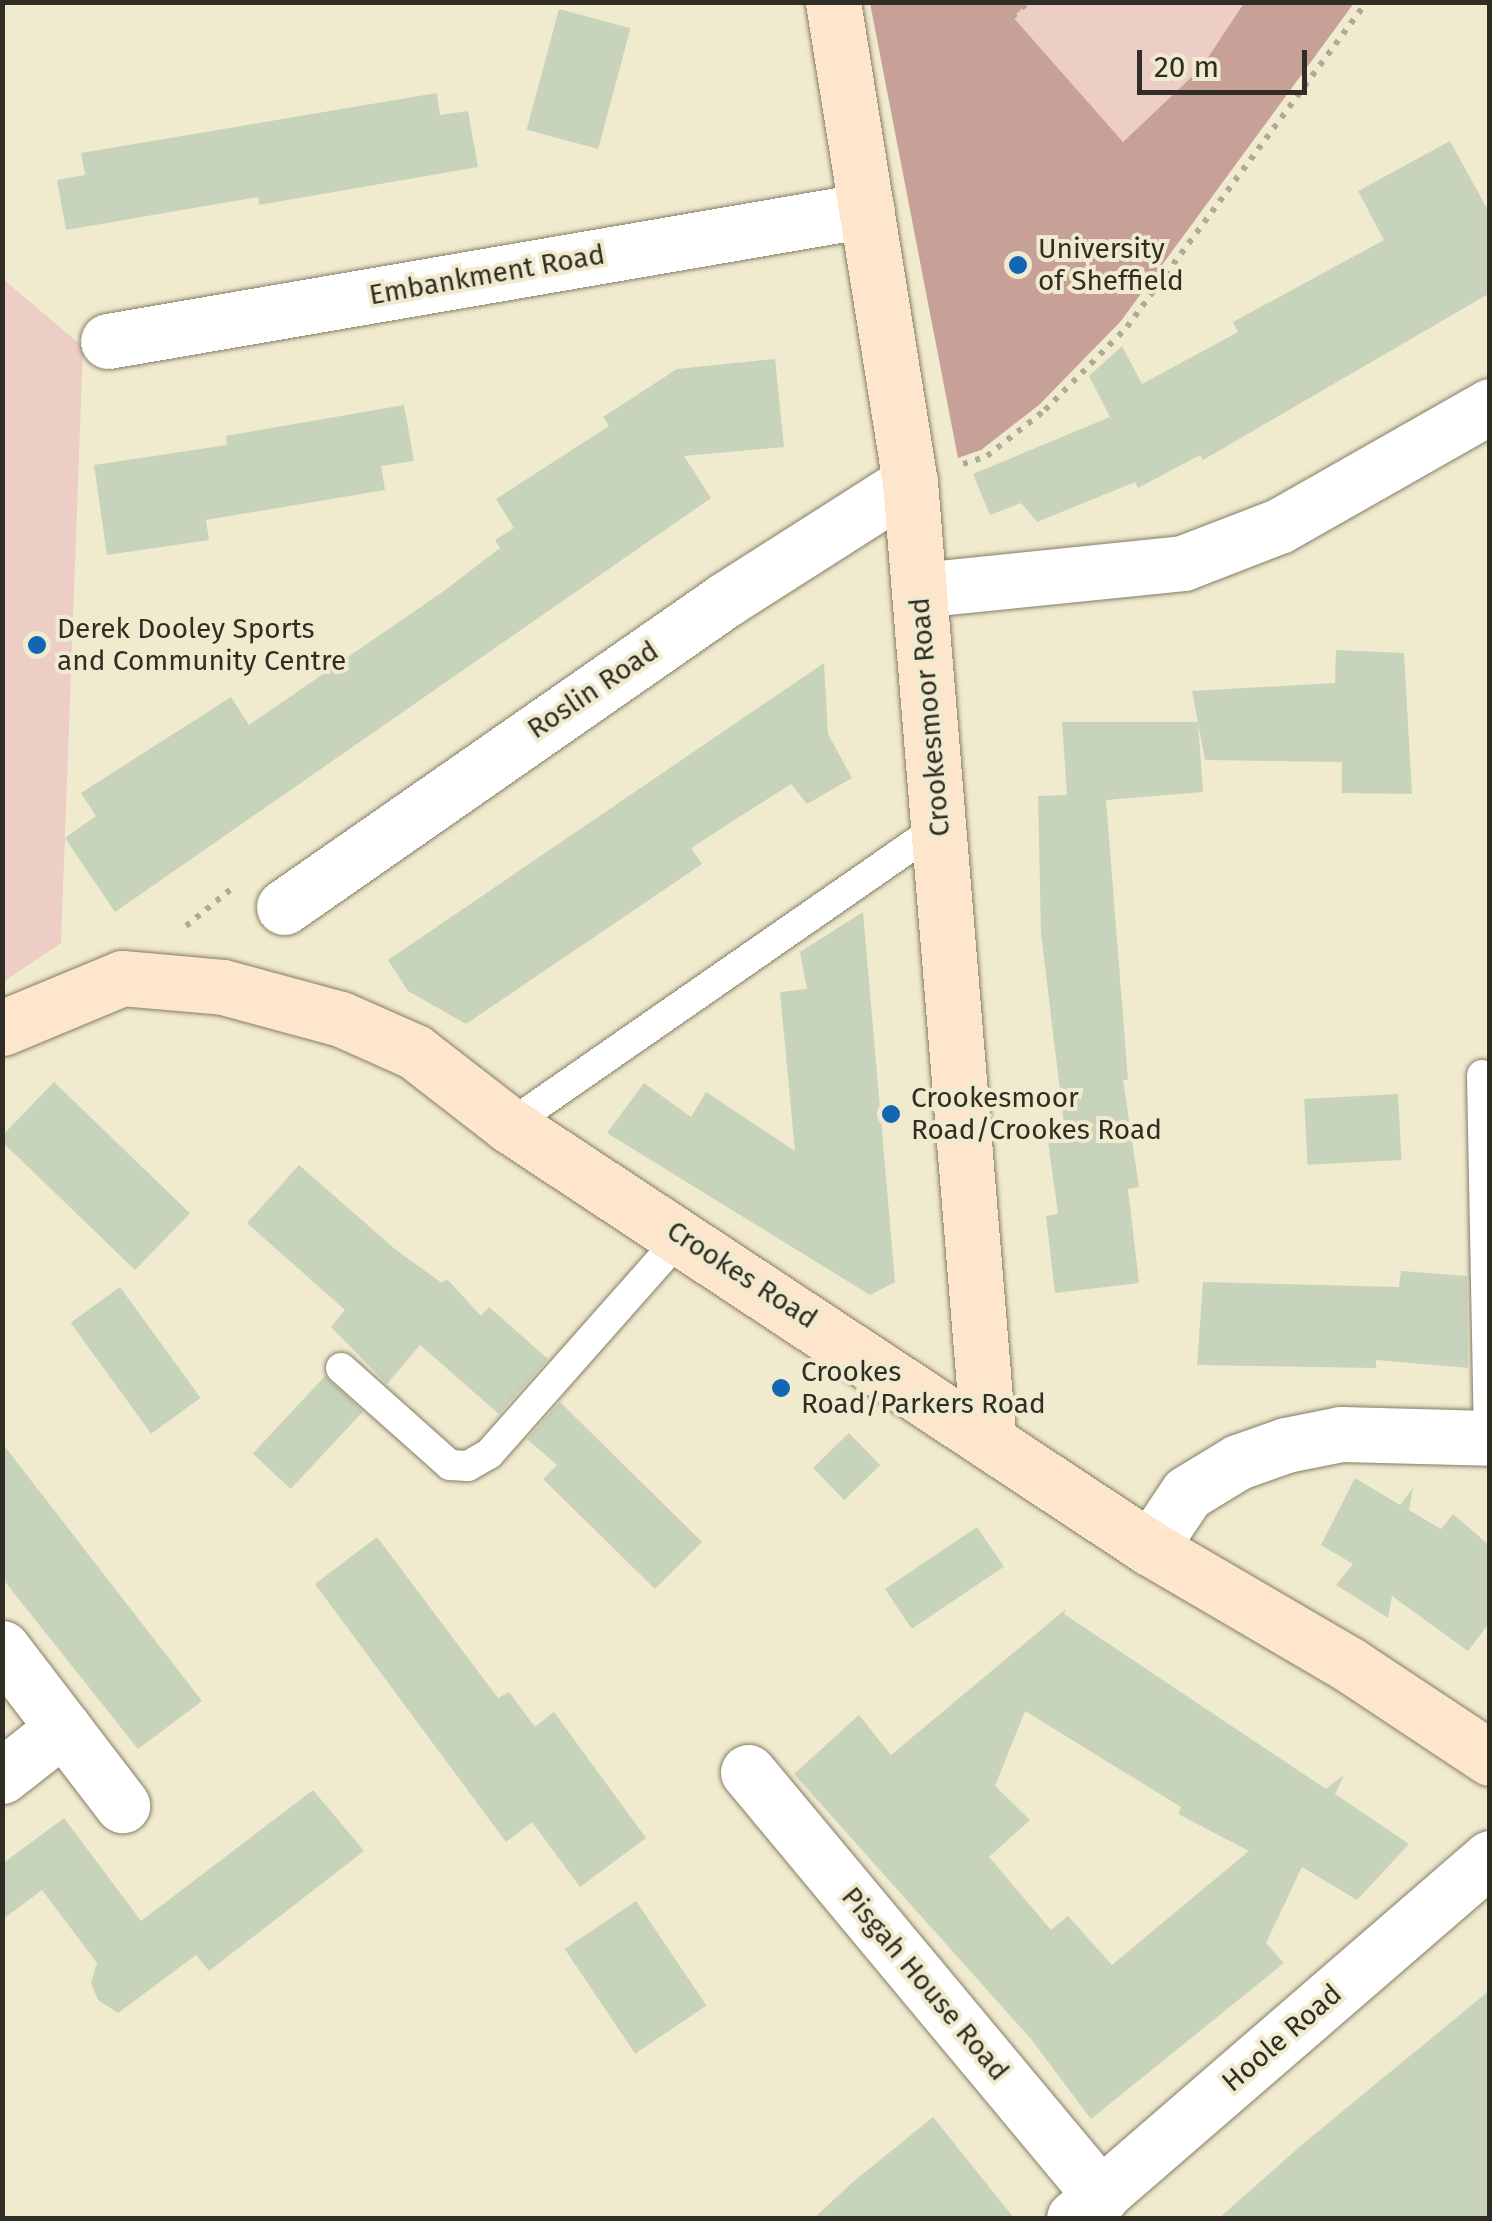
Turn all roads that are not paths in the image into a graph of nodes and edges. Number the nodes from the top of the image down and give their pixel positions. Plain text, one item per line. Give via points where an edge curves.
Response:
1 (833, 2) edge
2 (867, 210) junction
3 (108, 341) dead end
4 (1490, 406) edge
5 (910, 482) junction
6 (919, 590) junction
7 (940, 826) junction
8 (284, 907) dead end
9 (2, 1028) edge
10 (1482, 1075) dead end
11 (509, 1125) junction
12 (682, 1236) junction
13 (342, 1368) dead end
14 (988, 1436) junction
15 (1489, 1438) edge
16 (1150, 1548) junction
17 (2, 1648) edge
18 (63, 1728) junction
19 (1490, 1758) edge
20 (748, 1772) dead end
21 (2, 1776) edge
22 (122, 1804) dead end
23 (1490, 1858) edge
24 (1088, 2207) edge

1 - 2 street, Crookesmoor Road
2 - 3 street, Embankment Road
2 - 5 street, Crookesmoor Road
4 - 6 street via 1280,526 1183,564
5 - 6 street, Crookesmoor Road
5 - 8 street, Roslin Road via 725,600
6 - 7 street, Crookesmoor Road
7 - 11 lane
7 - 14 street, Crookesmoor Road
9 - 11 street, Crookes Road via 122,978 223,986 340,1019 415,1052
10 - 15 lane
11 - 12 street, Crookes Road
12 - 13 lane via 488,1454 468,1466 450,1465
12 - 14 street, Crookes Road
14 - 16 street, Crookes Road
15 - 16 street via 1340,1434 1238,1462 1187,1493
16 - 19 street, Crookes Road
17 - 18 street
18 - 21 street
18 - 22 street
20 - 24 street, Pisgah House Road
23 - 24 street, Hoole Road

